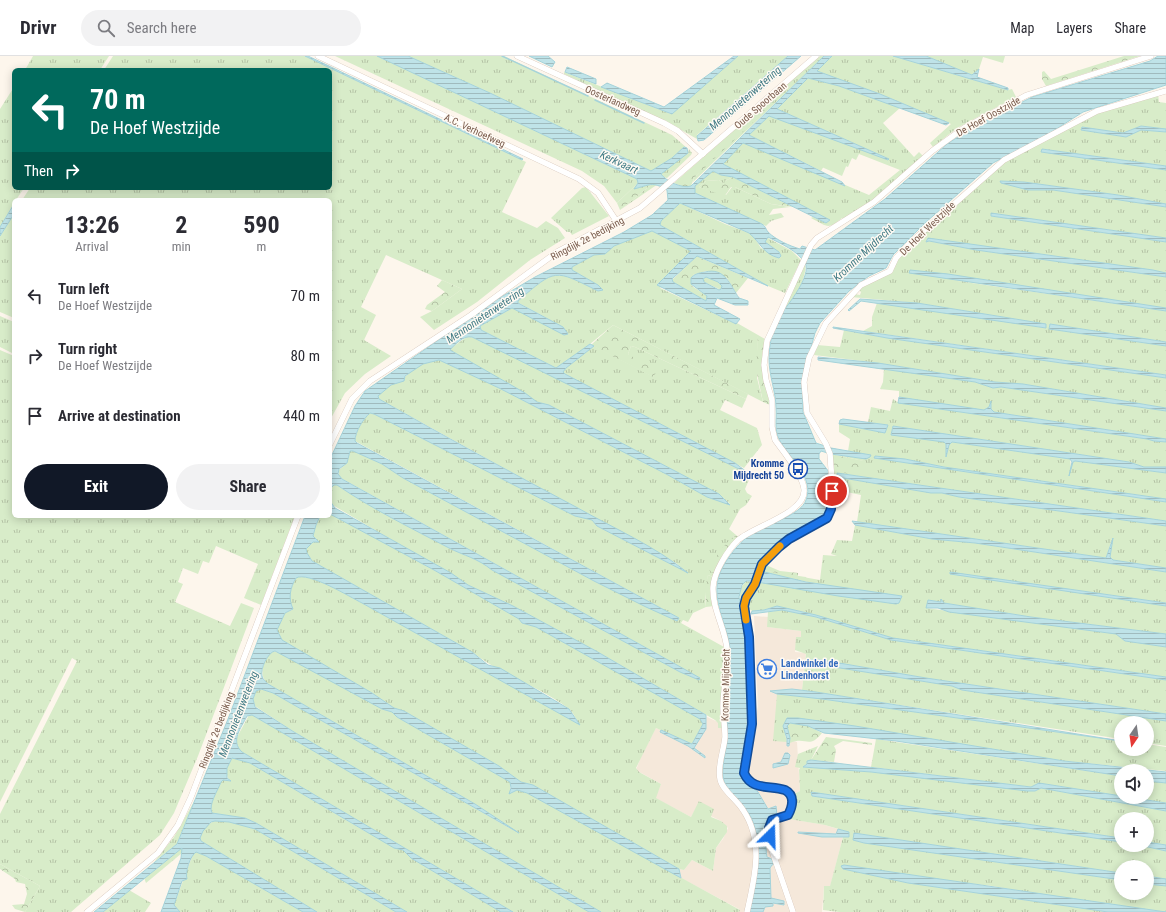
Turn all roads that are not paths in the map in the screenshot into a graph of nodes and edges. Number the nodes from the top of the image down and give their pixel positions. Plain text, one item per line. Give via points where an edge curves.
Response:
1 (318, 56) edge
2 (517, 56) edge
3 (816, 56) edge
4 (1151, 56) edge
5 (1166, 91) edge
6 (703, 154) junction
7 (617, 222) junction
8 (828, 231) joint
9 (332, 440) edge
10 (297, 518) edge
11 (87, 912) edge
12 (747, 912) edge
13 (793, 912) edge

1 - 7 street, A.C. Verhoefweg via 579,179 598,193
2 - 6 street, Oosterlandweg via 664,123 678,131
3 - 6 street, Oude Spoorbaan
4 - 8 street, De Hoef Oostzijde via 1027,95 964,128 932,151 874,202
5 - 13 street, De Hoef Westzijde via 1097,110 1004,160 911,242 896,258 890,271 861,285 831,316 819,334 809,358 804,382 806,411 830,454 833,499 827,518 789,539 762,564 744,606 749,637 752,724 744,773 755,785 778,787 791,795 791,810 788,815 772,820 769,828 775,862
6 - 7 street, Ringdijk 2e bedijking via 660,193
7 - 9 street, Ringdijk 2e bedijking via 557,252 471,315 366,383 352,399
8 - 12 street, Kromme Mijdrecht via 811,245 767,341 764,364 772,400 774,440 802,482 804,495 798,505 788,512 738,540 721,566 713,587 727,649 723,706 725,736 719,775 723,785 749,820 756,844 756,866
10 - 11 street, Ringdijk 2e bedijking via 178,825 158,853

